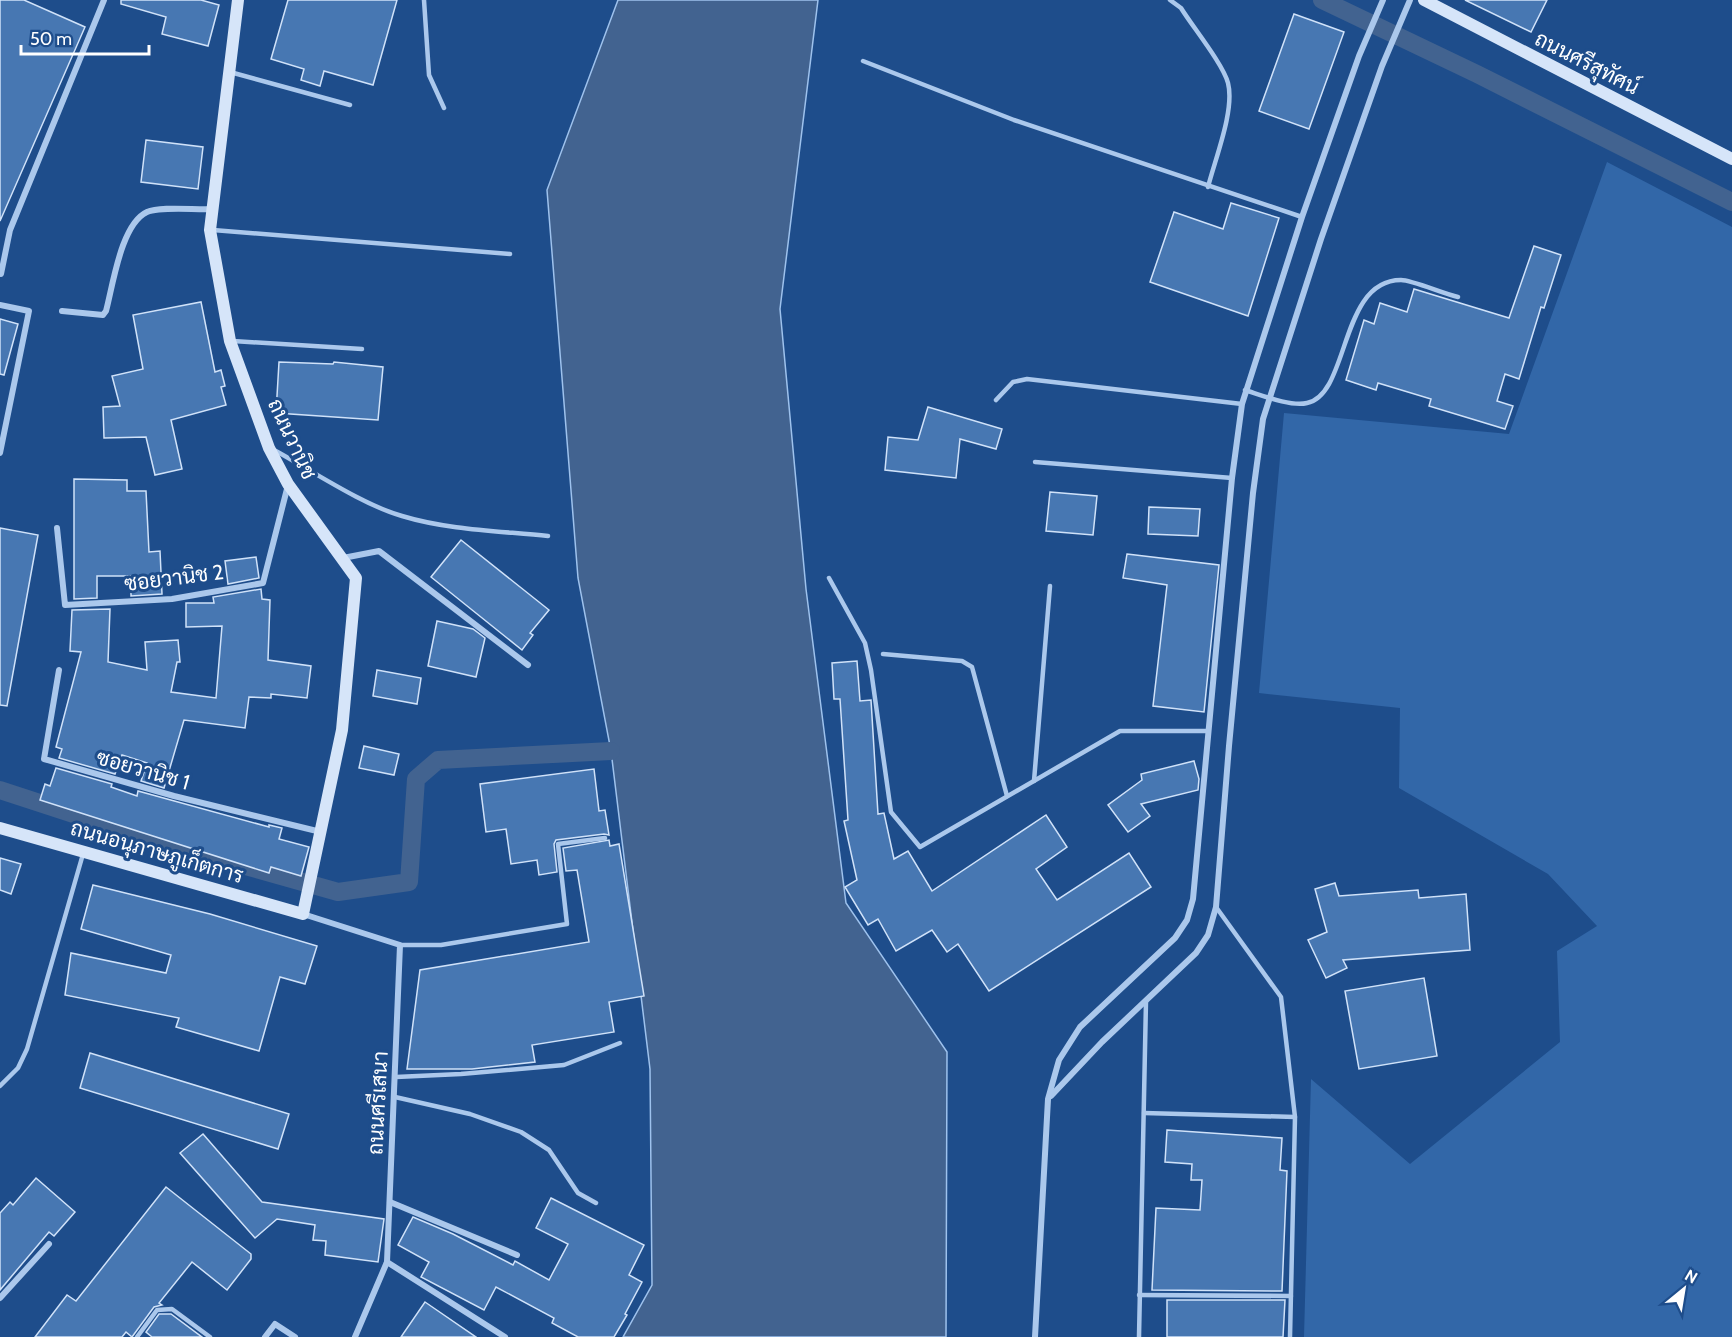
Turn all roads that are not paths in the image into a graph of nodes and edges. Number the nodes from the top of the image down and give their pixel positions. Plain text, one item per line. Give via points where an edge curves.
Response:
1 (104, 0) edge
2 (237, 0) edge
3 (424, 0) edge
4 (1170, 0) edge
5 (1410, 0) edge
6 (1424, 0) edge
7 (1381, 3) edge
8 (863, 61) dead end
9 (227, 71) junction
10 (350, 105) dead end
11 (444, 108) dead end
12 (1732, 159) edge
13 (1208, 187) junction
14 (213, 209) junction
15 (1302, 217) junction
16 (210, 230) junction
17 (510, 254) dead end
18 (1, 274) edge
19 (1458, 297) dead end
20 (0, 305) edge
21 (62, 311) dead end
22 (230, 341) junction
23 (362, 349) dead end
24 (1245, 390) junction
25 (1268, 398) junction
26 (996, 400) dead end
27 (1242, 404) junction
28 (2, 432) edge
29 (269, 448) junction
30 (0, 453) edge
31 (1035, 462) dead end
32 (1232, 478) junction
33 (288, 484) junction
34 (57, 528) dead end
35 (548, 536) dead end
36 (342, 558) junction
37 (829, 578) dead end
38 (1050, 586) dead end
39 (883, 654) dead end
40 (528, 665) dead end
41 (59, 670) dead end
42 (1207, 731) junction
43 (1034, 781) junction
44 (1007, 796) junction
45 (0, 828) edge
46 (321, 832) junction
47 (605, 838) dead end
48 (84, 852) junction
49 (1216, 907) junction
50 (303, 914) junction
51 (400, 945) junction
52 (1146, 1000) junction
53 (620, 1043) dead end
54 (396, 1077) junction
55 (0, 1086) edge
56 (395, 1097) junction
57 (1048, 1099) junction
58 (1144, 1113) junction
59 (1295, 1117) junction
60 (390, 1202) junction
61 (596, 1203) dead end
62 (49, 1244) dead end
63 (517, 1255) dead end
64 (387, 1262) junction
65 (1139, 1295) junction
66 (1291, 1296) junction
67 (0, 1298) edge
68 (137, 1337) edge
69 (210, 1337) edge
70 (265, 1337) edge
71 (295, 1337) edge
72 (355, 1337) edge
73 (505, 1337) edge
74 (1035, 1337) edge
75 (1139, 1337) edge
76 (1290, 1337) edge

1 - 18 street via 10,230
2 - 9 street, ถนนวานิช
3 - 11 lane via 429,75
4 - 13 lane via 1181,8 1228,80 1228,110
5 - 25 street via 1382,66
6 - 12 street, ถนนศรีสุทัศน์
7 - 15 street
8 - 13 lane via 1014,120
9 - 10 lane
9 - 14 street, ถนนวานิช
13 - 15 lane
14 - 16 street, ถนนวานิช
14 - 21 street via 149,211 139,217 129,229 103,315
15 - 24 street
16 - 17 lane
16 - 22 street, ถนนวานิช
19 - 25 lane via 1402,280 1384,285 1367,298 1354,318 1326,393 1307,403
20 - 28 street via 29,311
22 - 23 lane
22 - 29 street, ถนนวานิช
24 - 25 lane
24 - 27 street
25 - 49 street via 1252,504
26 - 27 lane via 1013,382 1028,379
27 - 32 street
28 - 30 street
29 - 33 street, ถนนวานิช
29 - 35 lane via 401,516
31 - 32 lane
32 - 42 street
33 - 34 street, ซอยวานิช 2 via 263,583 172,599 65,605
33 - 36 street, ถนนวานิช
36 - 40 street via 379,551
36 - 46 street, ถนนวานิช via 356,578 342,730
37 - 44 lane via 865,644 891,812 920,847
38 - 43 lane
39 - 44 lane via 962,661 972,667
41 - 46 street, ซอยวานิช 1 via 44,759
42 - 43 lane via 1119,731
42 - 57 street via 1193,899 1187,920 1175,938 1080,1027 1059,1060
43 - 44 lane
45 - 48 street, ถนนอนุภาษภูเก็ตการ
46 - 50 street, ถนนวานิช
47 - 51 lane via 558,844 567,924 441,945
48 - 50 street, ถนนอนุภาษภูเก็ตการ
48 - 55 lane via 27,1049 18,1068
49 - 52 street via 1208,935 1196,952
49 - 59 lane via 1281,997
50 - 51 street
51 - 54 street, ถนนศรีเสนา
52 - 57 street
52 - 58 lane
53 - 54 lane via 564,1065
54 - 56 street, ถนนศรีเสนา
56 - 60 street, ถนนศรีเสนา
56 - 61 lane via 470,1114 521,1132 549,1150 578,1192
57 - 74 street
58 - 59 lane
58 - 65 lane
59 - 66 lane
60 - 63 street
60 - 64 street, ถนนศรีเสนา
62 - 67 street
64 - 72 street
64 - 73 street
65 - 66 lane
65 - 75 lane
66 - 76 lane
68 - 69 lane via 157,1310 172,1309
70 - 71 street via 275,1324

